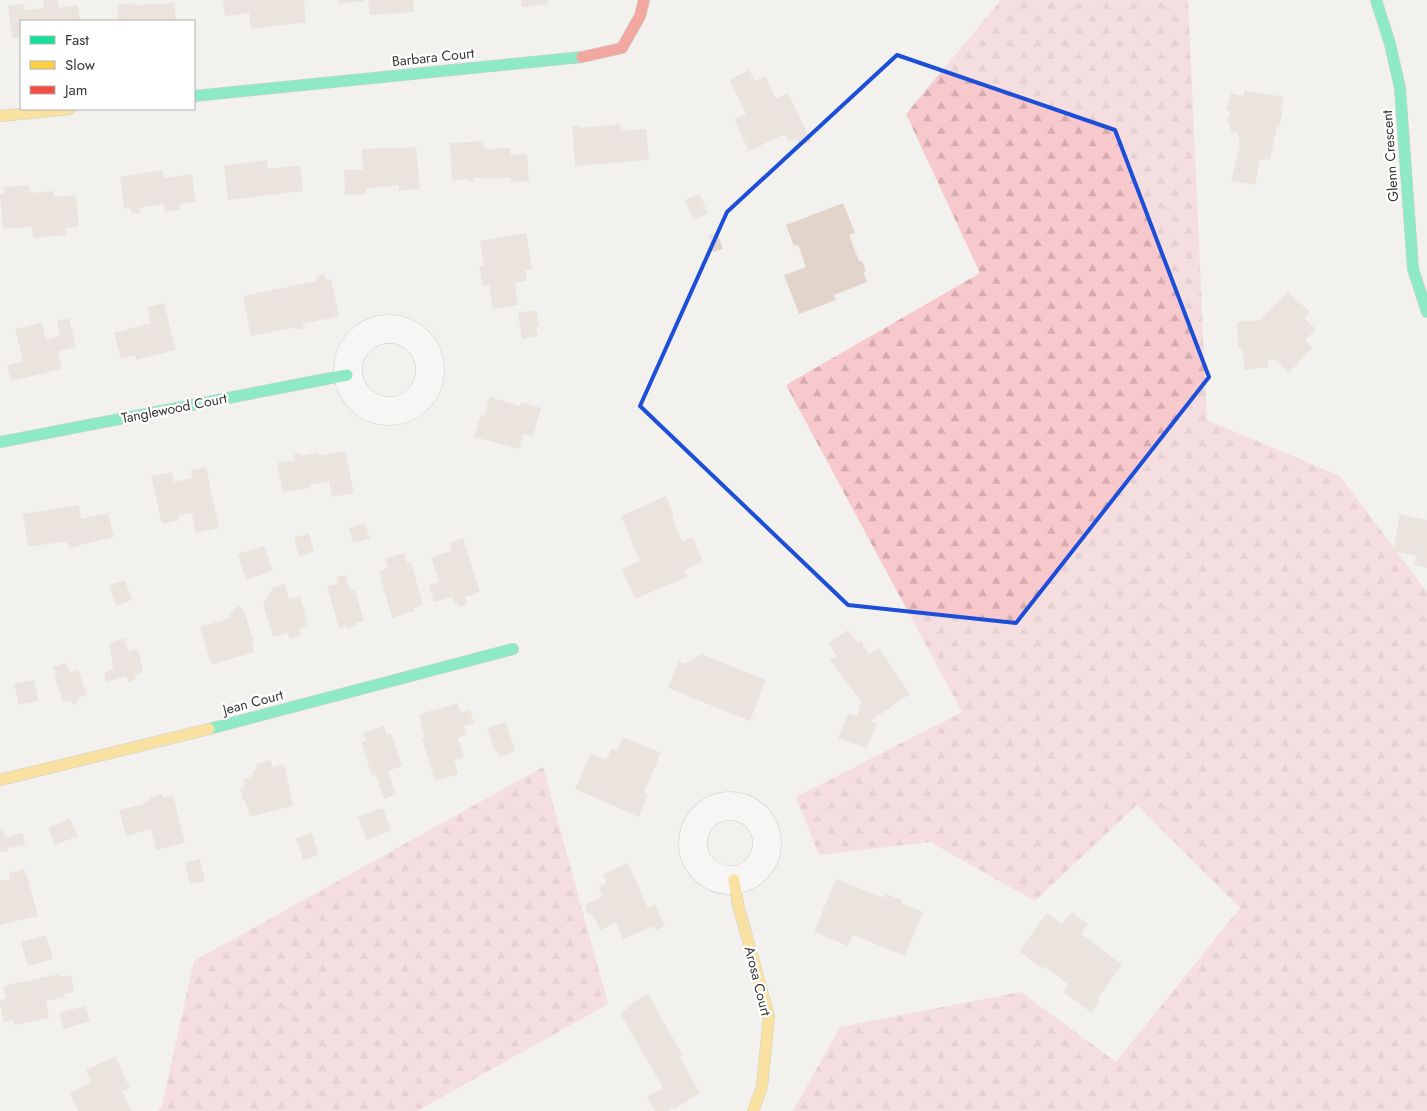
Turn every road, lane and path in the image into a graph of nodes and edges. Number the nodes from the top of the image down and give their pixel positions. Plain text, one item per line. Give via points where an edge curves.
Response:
1 (644, 0) edge
2 (1376, 0) edge
3 (195, 96) edge
4 (60, 110) edge
5 (0, 116) edge
6 (1427, 312) edge
7 (347, 375) dead end
8 (0, 442) edge
9 (513, 648) dead end
10 (0, 780) edge
11 (734, 880) dead end
12 (753, 1111) edge

1 - 3 street, Barbara Court via 640,16 622,48 591,56
2 - 6 street, Glenn Crescent via 1400,88 1413,269
4 - 5 street
7 - 8 street, Tanglewood Court
9 - 10 street, Jean Court via 234,723
11 - 12 street, Arosa Court via 769,1016 762,1087

